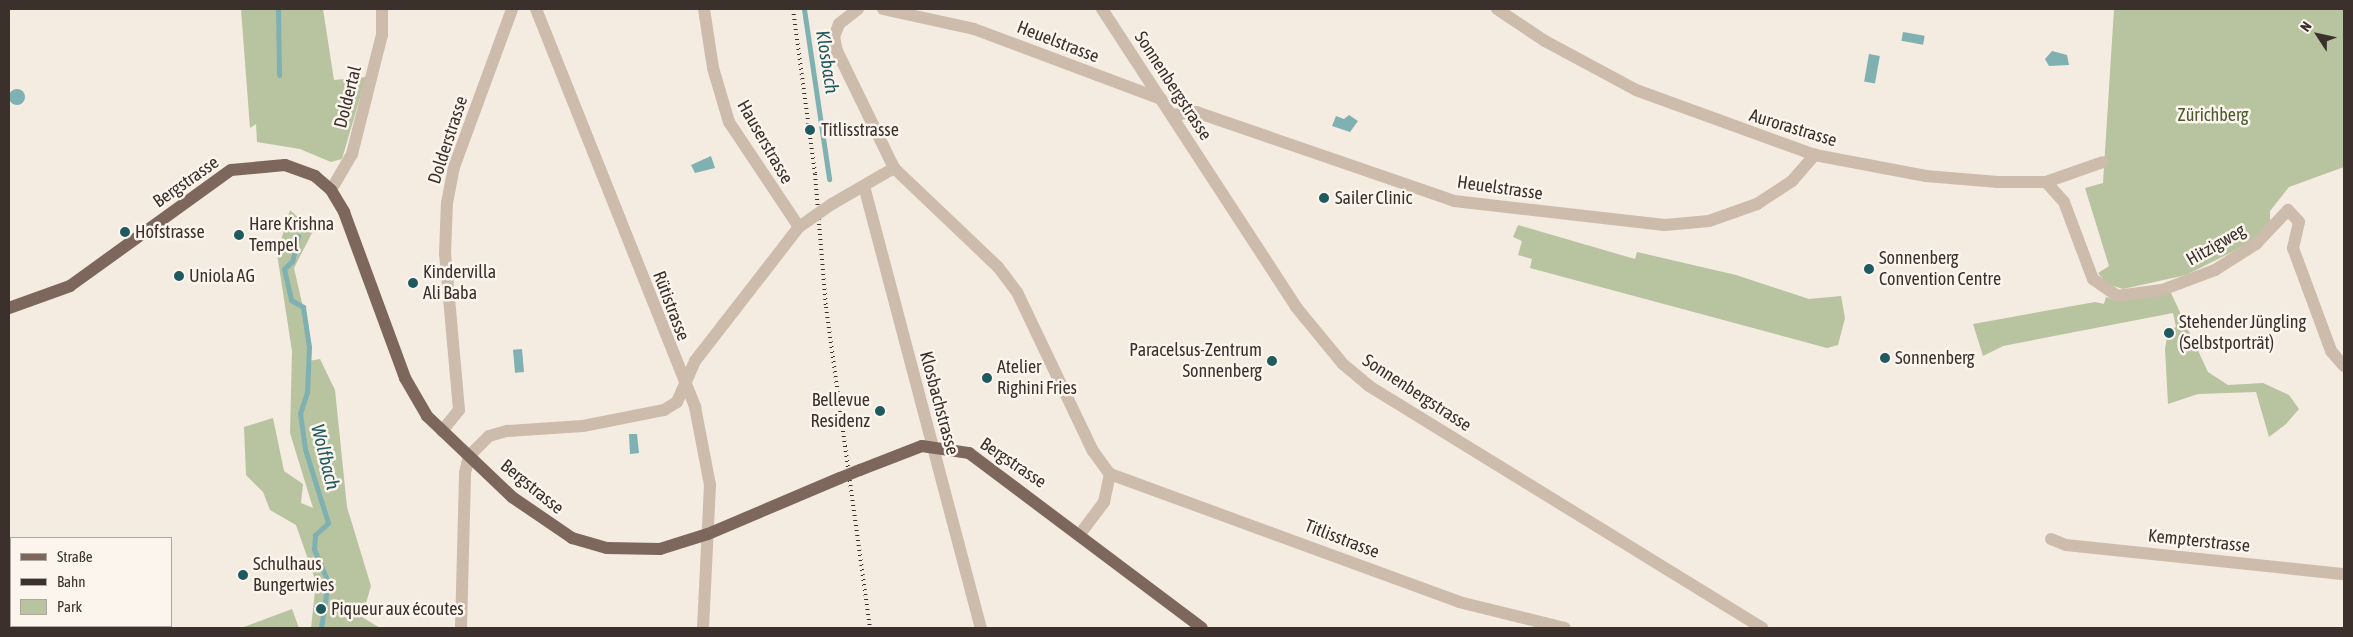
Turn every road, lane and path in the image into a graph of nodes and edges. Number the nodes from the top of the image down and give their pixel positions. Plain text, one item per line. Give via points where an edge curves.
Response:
1 (382, 9) edge
2 (512, 9) edge
3 (536, 9) edge
4 (704, 9) edge
5 (858, 9) edge
6 (883, 9) edge
7 (1102, 9) edge
8 (1497, 9) edge
9 (1161, 99) junction
10 (1172, 115) junction
11 (1815, 155) junction
12 (2103, 162) dead end
13 (894, 168) junction
14 (2046, 182) junction
15 (864, 186) junction
16 (331, 190) junction
17 (804, 224) junction
18 (9, 308) edge
19 (2344, 366) edge
20 (684, 382) junction
21 (442, 431) junction
22 (933, 446) junction
23 (469, 456) junction
24 (1110, 474) junction
25 (708, 534) junction
26 (1080, 534) junction
27 (2051, 539) dead end
28 (2344, 574) edge
29 (461, 628) edge
30 (703, 628) edge
31 (981, 628) edge
32 (1202, 628) edge
33 (1565, 628) edge
34 (1762, 628) edge

1 - 16 street, Doldertal via 382,35 352,154
2 - 21 street, Dolderstrasse via 454,167 447,203 445,254 458,410
3 - 20 street, Rütistrasse
4 - 17 street, Hauserstrasse via 713,68 729,122
5 - 13 street via 839,24 834,37 837,51
6 - 9 street, Heuelstrasse via 974,29
7 - 9 street, Sonnenbergstrasse
8 - 11 street, Aurorastrasse via 1545,41 1636,90
9 - 10 street, Sonnenbergstrasse
10 - 11 street, Heuelstrasse via 1196,112 1454,201 1665,225 1709,221 1757,204 1792,181
10 - 34 street, Sonnenbergstrasse via 1301,314 1342,364 1369,386
11 - 14 street, Aurorastrasse via 1926,176
12 - 14 street, Aurorastrasse
13 - 15 street
13 - 24 street via 968,237 1017,292 1093,450
14 - 19 street, Hitzigweg via 2064,202 2093,280 2117,296 2162,290 2215,270 2256,244 2288,210 2299,222 2293,248 2331,351
15 - 17 street, bridge
15 - 22 street, Klosbachstrasse
16 - 18 main road, Bergstrasse via 315,176 286,165 232,170 70,286
16 - 21 main road, Bergstrasse via 344,212 405,378 414,397
17 - 20 street via 695,361
20 - 23 street via 677,402 667,408 583,426 507,431 489,436
20 - 25 street, Rütistrasse via 695,407 710,485
21 - 23 main road, Bergstrasse
22 - 25 main road, Bergstrasse, bridge via 860,470
22 - 26 main road, Bergstrasse via 975,456
22 - 31 street, Klosbachstrasse
23 - 25 main road, Bergstrasse via 539,520 572,538 633,551 660,549
23 - 29 street via 465,473
24 - 26 street via 1104,502
24 - 33 street, Titlisstrasse via 1459,602
25 - 30 street, Rütistrasse
26 - 32 main road, Bergstrasse
27 - 28 street, Kempterstrasse via 2066,544

